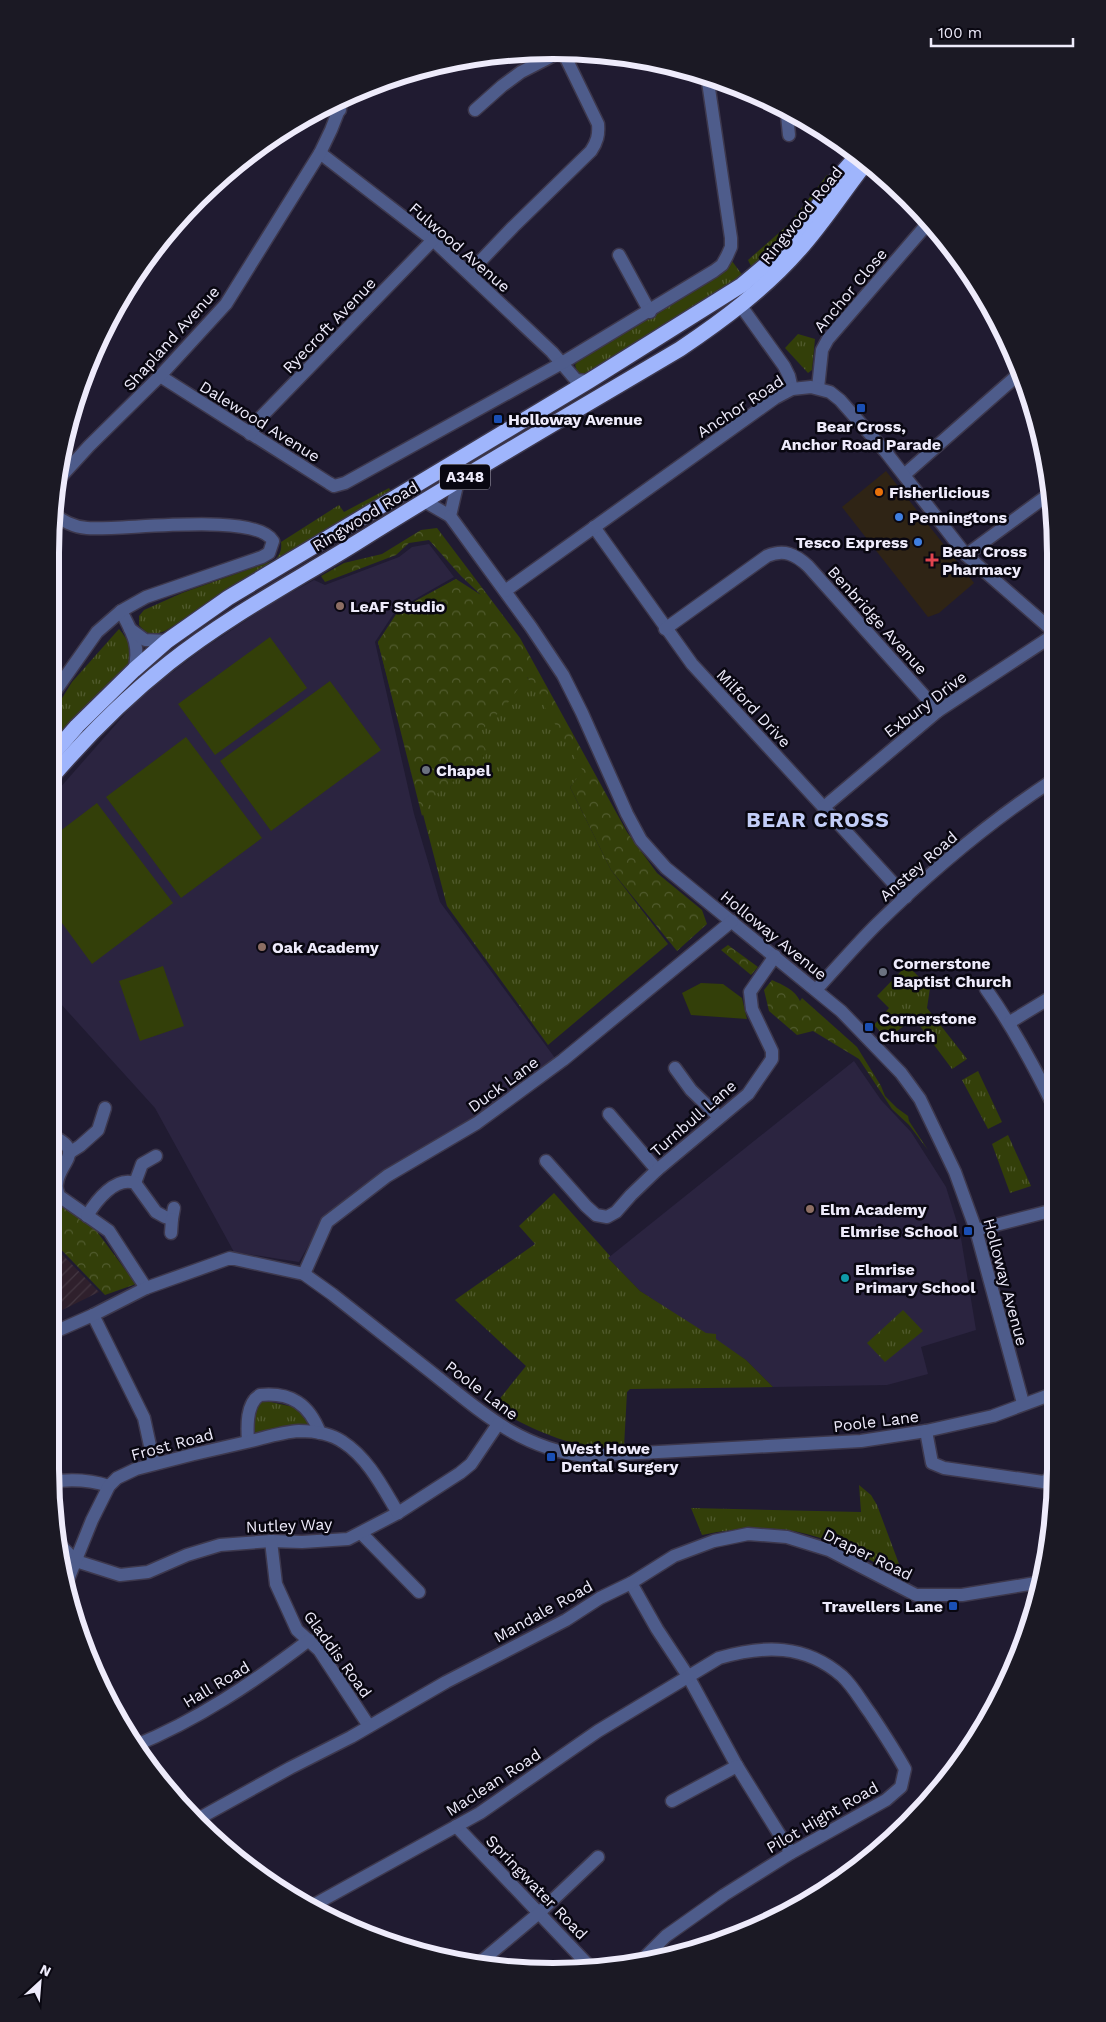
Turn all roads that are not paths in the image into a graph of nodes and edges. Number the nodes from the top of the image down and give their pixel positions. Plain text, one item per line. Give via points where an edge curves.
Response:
1 (547, 59) edge
2 (565, 59) edge
3 (708, 84) edge
4 (341, 107) edge
5 (337, 109) edge
6 (340, 110) junction
7 (475, 110) dead end
8 (789, 119) edge
9 (789, 135) dead end
10 (320, 153) junction
11 (853, 160) edge
12 (862, 168) edge
13 (924, 226) edge
14 (433, 240) junction
15 (625, 260) dead end
16 (469, 274) junction
17 (740, 306) junction
18 (650, 312) junction
19 (562, 363) junction
20 (571, 375) junction
21 (160, 376) junction
22 (1015, 377) edge
23 (589, 381) junction
24 (818, 388) junction
25 (792, 390) junction
26 (566, 394) junction
27 (250, 434) junction
28 (66, 472) edge
29 (904, 475) junction
30 (458, 481) junction
31 (1044, 498) edge
32 (424, 501) junction
33 (450, 516) junction
34 (60, 519) edge
35 (594, 527) junction
36 (966, 555) junction
37 (505, 591) junction
38 (121, 611) junction
39 (1047, 626) edge
40 (130, 629) junction
41 (665, 629) junction
42 (1047, 639) edge
43 (167, 641) junction
44 (134, 670) junction
45 (59, 685) edge
46 (938, 710) junction
47 (59, 747) edge
48 (59, 769) edge
49 (1047, 784) edge
50 (824, 807) junction
51 (906, 897) junction
52 (732, 921) junction
53 (775, 956) junction
54 (986, 989) dead end
55 (816, 990) junction
56 (1047, 1000) edge
57 (1010, 1022) junction
58 (675, 1068) dead end
59 (1047, 1092) edge
60 (105, 1108) dead end
61 (610, 1114) dead end
62 (719, 1117) junction
63 (59, 1140) edge
64 (69, 1153) junction
65 (156, 1156) dead end
66 (546, 1161) dead end
67 (657, 1170) junction
68 (59, 1176) edge
69 (135, 1183) junction
70 (59, 1193) edge
71 (1047, 1212) edge
72 (87, 1216) junction
73 (976, 1230) junction
74 (171, 1233) dead end
75 (304, 1274) junction
76 (146, 1288) junction
77 (93, 1315) junction
78 (59, 1330) edge
79 (1047, 1396) edge
80 (1023, 1403) junction
81 (498, 1424) junction
82 (926, 1431) junction
83 (320, 1433) junction
84 (248, 1441) junction
85 (154, 1464) junction
86 (1047, 1480) edge
87 (59, 1482) edge
88 (109, 1486) junction
89 (398, 1513) junction
90 (362, 1534) junction
91 (271, 1541) junction
92 (66, 1551) edge
93 (76, 1561) junction
94 (70, 1574) edge
95 (631, 1583) junction
96 (1033, 1583) edge
97 (419, 1592) dead end
98 (309, 1640) junction
99 (688, 1676) junction
100 (369, 1726) junction
101 (141, 1743) edge
102 (737, 1766) junction
103 (672, 1802) dead end
104 (202, 1816) edge
105 (456, 1826) junction
106 (791, 1853) junction
107 (598, 1857) dead end
108 (317, 1903) edge
109 (539, 1913) junction
110 (648, 1954) edge
111 (485, 1958) edge
112 (585, 1962) edge

1 - 7 street via 521,72
2 - 16 street via 598,124 596,142 591,151
3 - 18 street via 731,247 722,265
4 - 6 street, Shapland Avenue
5 - 6 street
6 - 10 street, Shapland Avenue
8 - 9 street
10 - 14 street, Fulwood Avenue
10 - 21 street, Shapland Avenue via 226,304
11 - 23 highway, Ringwood Road / A348 via 794,237 751,278
12 - 17 highway, Ringwood Road / A348 via 800,249
13 - 24 street, Anchor Close via 828,339 822,350
14 - 16 street, Fulwood Avenue
14 - 27 street, Ryecroft Avenue via 261,417
15 - 18 street
16 - 19 street, Fulwood Avenue
17 - 25 street via 784,366
17 - 30 highway, Ringwood Road / A348 via 680,350
18 - 19 street
19 - 20 street, Fulwood Avenue
19 - 27 street, Dalewood Avenue via 345,483 334,486
20 - 23 street via 576,380
20 - 26 street
21 - 27 street, Dalewood Avenue
21 - 28 street, Shapland Avenue
22 - 29 street
23 - 26 highway, Ringwood Road / A348
24 - 25 street, Anchor Road
24 - 29 street via 840,400
25 - 35 street, Anchor Road via 745,419
26 - 43 highway, Ringwood Road / A348 via 228,598
29 - 36 street
30 - 32 highway, Ringwood Road / A348
30 - 33 street
31 - 36 street
32 - 33 street, Holloway Avenue
32 - 48 highway, Ringwood Road / A348 via 226,622 170,662 96,727
33 - 37 street, Holloway Avenue
34 - 38 street via 87,528 160,525 245,527 272,539 273,547 262,557 146,598
35 - 37 street, Anchor Road
35 - 41 street, Milford Drive
36 - 39 street
37 - 52 street, Holloway Avenue via 563,675 641,840 666,868
38 - 40 street
38 - 45 street via 97,632
40 - 43 street via 145,640
40 - 44 street via 138,657
41 - 46 street, Benbridge Avenue via 767,556 792,554 808,566
41 - 50 street, Milford Drive via 697,671
42 - 46 street, Exbury Drive
43 - 44 highway, Ringwood Road / A348
44 - 47 highway, Ringwood Road / A348
46 - 50 street, Exbury Drive
49 - 51 street, Anstey Road via 1001,816
50 - 51 street, Milford Drive
51 - 55 street, Anstey Road
52 - 53 street, Holloway Avenue
52 - 75 street, Duck Lane via 559,1063 477,1123 387,1176 327,1222
53 - 55 street, Holloway Avenue
53 - 62 street, Turnbull Lane via 750,992 752,1009 768,1039 772,1059 748,1094
54 - 57 street
55 - 73 street, Holloway Avenue via 882,1052 920,1099 955,1172
56 - 57 street
57 - 59 street
58 - 62 street via 691,1090
60 - 64 street via 98,1130
61 - 67 street
62 - 67 street, Turnbull Lane
63 - 64 street
64 - 68 street
65 - 69 street via 142,1164
66 - 67 street, Turnbull Lane via 586,1206 596,1215 607,1217 616,1212
69 - 72 street via 125,1182 101,1196
69 - 74 street via 156,1212 165,1218 173,1214
70 - 72 street
71 - 73 street
72 - 76 street via 108,1231
73 - 80 street, Holloway Avenue
75 - 76 street, Poole Lane via 230,1258
75 - 81 street, Poole Lane
76 - 77 street, Poole Lane
77 - 78 street, Poole Lane
77 - 85 street via 144,1418
79 - 80 street, Poole Lane
80 - 82 street, Poole Lane via 993,1416
81 - 82 street, Poole Lane via 532,1443 585,1456 861,1441
81 - 89 street, Nutley Way via 466,1469
82 - 86 street via 932,1463 944,1468
83 - 84 street, Frost Road via 299,1432
83 - 84 street via 314,1417 296,1401 288,1397 260,1395 250,1410
83 - 89 street, Frost Road via 334,1436 357,1453
84 - 85 street, Frost Road
85 - 88 street, Frost Road via 117,1478
87 - 88 street via 87,1481
88 - 93 street, Frost Road
89 - 90 street, Nutley Way
90 - 91 street, Nutley Way via 336,1541
90 - 97 street
91 - 93 street, Nutley Way via 220,1545 131,1575 120,1576
91 - 98 street, Gladdis Road via 276,1584 297,1630
92 - 93 street
93 - 94 street, Frost Road
95 - 96 street, Draper Road via 674,1556 714,1541 748,1534 787,1537 829,1550 916,1595 962,1595
95 - 99 street
95 - 100 street, Mandale Road
98 - 100 street, Gladdis Road via 332,1667
98 - 101 street, Hall Road via 265,1675 210,1710
99 - 102 street
99 - 105 street, Maclean Road
99 - 106 street, Pilot Hight Road via 719,1658 740,1652 770,1648 817,1658 843,1677 893,1746 905,1769 901,1787 886,1800
100 - 104 street, Mandale Road
102 - 103 street
102 - 106 street
105 - 108 street, Maclean Road
105 - 109 street, Springwater Road
106 - 110 street, Pilot Hight Road via 724,1895 666,1936
107 - 109 street
109 - 111 street
109 - 112 street, Springwater Road

